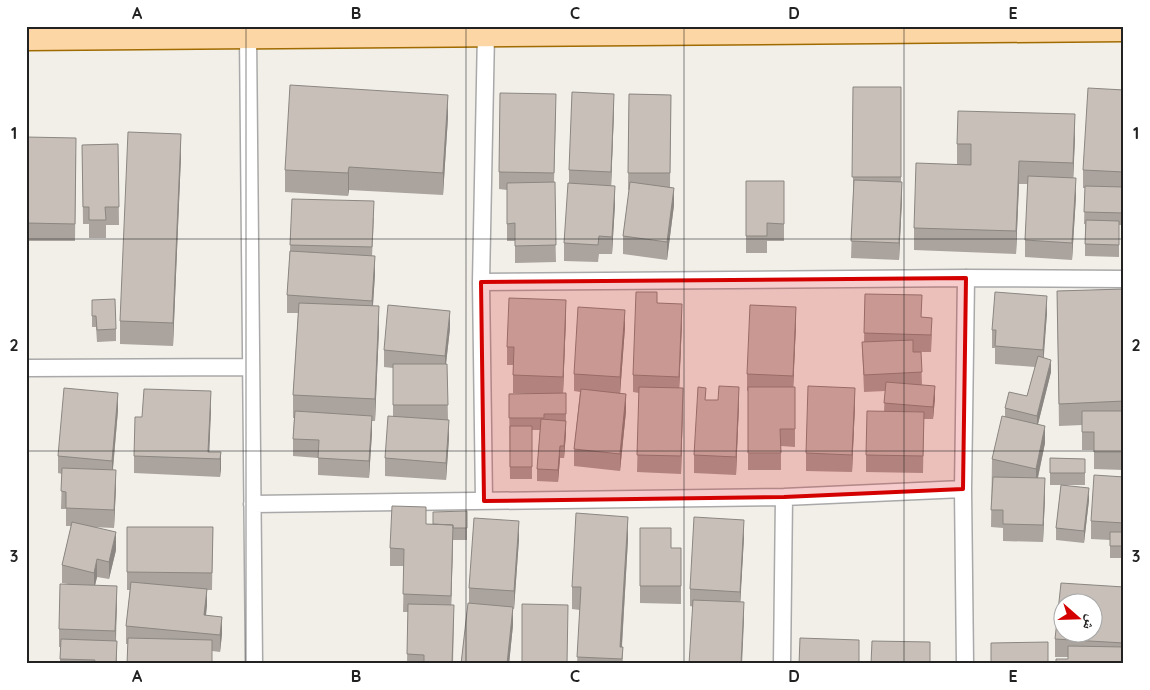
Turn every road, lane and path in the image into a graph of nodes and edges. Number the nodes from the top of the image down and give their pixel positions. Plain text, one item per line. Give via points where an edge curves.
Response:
1 (1124, 28) edge
2 (486, 34) junction
3 (248, 35) junction
4 (26, 37) edge
5 (966, 278) junction
6 (1124, 280) edge
7 (481, 282) junction
8 (251, 367) junction
9 (26, 368) edge
10 (963, 489) junction
11 (784, 497) junction
12 (484, 501) junction
13 (252, 504) junction
14 (254, 664) edge
15 (782, 664) edge
16 (965, 664) edge

1 - 2 main road
2 - 3 main road
2 - 7 street
3 - 4 main road
3 - 8 street
5 - 6 street
5 - 7 street
5 - 10 street
7 - 12 street
8 - 9 street
8 - 13 street
10 - 11 street
10 - 16 street
11 - 12 street
11 - 15 street
12 - 13 street
13 - 14 street

